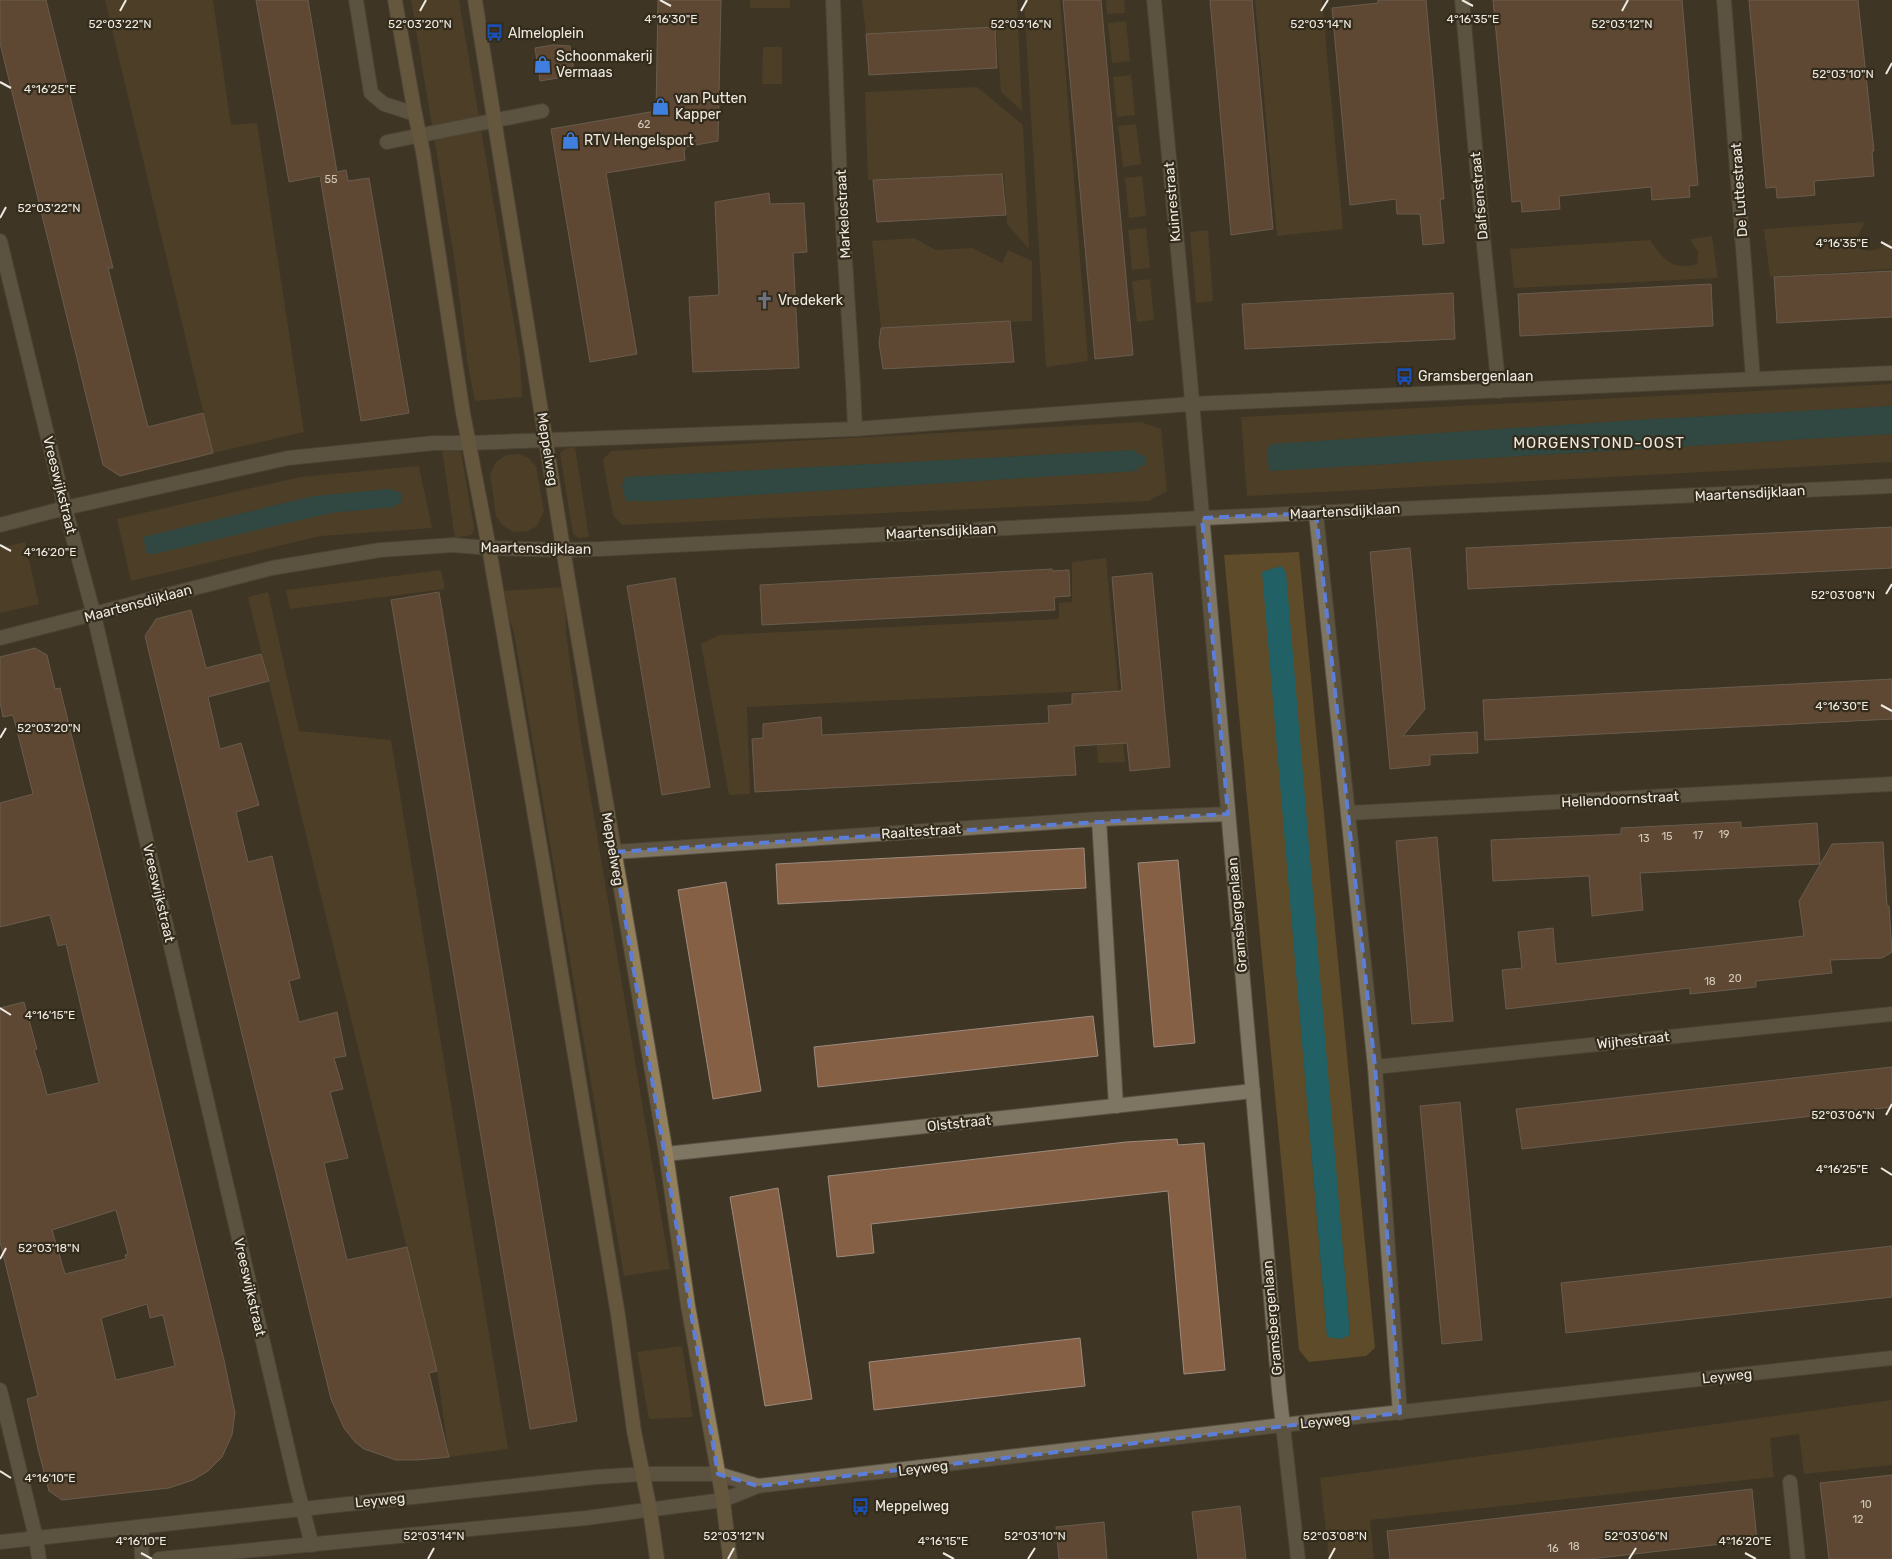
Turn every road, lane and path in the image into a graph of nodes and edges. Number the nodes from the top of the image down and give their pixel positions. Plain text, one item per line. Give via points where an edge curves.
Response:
1 (356, 0) edge
2 (396, 0) edge
3 (475, 0) edge
4 (833, 0) edge
5 (1154, 0) edge
6 (1462, 0) edge
7 (1724, 0) edge
8 (542, 111) dead end
9 (415, 114) junction
10 (494, 121) junction
11 (420, 136) junction
12 (387, 142) dead end
13 (0, 241) edge
14 (1892, 372) edge
15 (1753, 379) junction
16 (1499, 391) junction
17 (1191, 404) junction
18 (855, 429) junction
19 (546, 440) junction
20 (469, 443) junction
21 (1892, 486) edge
22 (65, 508) junction
23 (1316, 513) junction
24 (1202, 518) junction
25 (0, 525) edge
26 (489, 548) junction
27 (564, 550) junction
28 (94, 615) junction
29 (0, 638) edge
30 (1892, 784) edge
31 (1348, 813) junction
32 (1228, 814) junction
33 (1099, 819) junction
34 (614, 852) junction
35 (1892, 1014) edge
36 (1375, 1067) junction
37 (1253, 1091) junction
38 (1116, 1106) junction
39 (666, 1154) junction
40 (1892, 1358) edge
41 (0, 1390) edge
42 (1400, 1413) junction
43 (1283, 1425) junction
44 (643, 1474) junction
45 (718, 1474) junction
46 (1790, 1482) dead end
47 (758, 1486) junction
48 (723, 1500) junction
49 (303, 1508) junction
50 (650, 1510) junction
51 (141, 1528) junction
52 (36, 1538) junction
53 (0, 1542) edge
54 (312, 1545) junction
55 (39, 1559) edge
56 (142, 1559) edge
57 (159, 1559) edge
58 (656, 1559) edge
59 (730, 1559) edge
60 (1298, 1559) edge
61 (1798, 1559) edge

1 - 9 street via 371,93 384,104
2 - 9 main road
3 - 10 main road
4 - 18 street, Markelostraat
5 - 17 street, Kuinrestraat
6 - 16 street, Dalfsenstraat
7 - 15 street, De Luttestraat
8 - 10 street
9 - 11 main road
10 - 11 street
10 - 19 main road, Meppelweg
11 - 12 street
11 - 20 main road
13 - 22 street, Vreeswijkstraat
14 - 15 street
15 - 16 street
16 - 17 street
17 - 18 street
17 - 24 street, Gramsbergenlaan
18 - 19 street
19 - 20 street
19 - 27 main road, Meppelweg
20 - 22 street via 434,443 288,458
20 - 26 main road
21 - 23 street, Maartensdijklaan
22 - 25 street
22 - 28 street, Vreeswijkstraat
23 - 24 street, Maartensdijklaan
23 - 31 street
24 - 27 street, Maartensdijklaan
24 - 32 street, Gramsbergenlaan
26 - 27 street, Maartensdijklaan
26 - 28 street, Maartensdijklaan via 453,545 380,550 272,568
26 - 44 main road
27 - 34 main road, Meppelweg
28 - 29 street, Maartensdijklaan
28 - 49 street, Vreeswijkstraat
30 - 31 street, Hellendoornstraat
31 - 36 street
32 - 33 street, Raaltestraat
32 - 37 street, Gramsbergenlaan
33 - 34 street, Raaltestraat
33 - 38 street
34 - 39 main road, Meppelweg
35 - 36 street, Wijhestraat
36 - 42 street
37 - 38 street, Olststraat
37 - 43 street, Gramsbergenlaan
38 - 39 street, Olststraat
39 - 45 main road, Meppelweg via 688,1306
40 - 42 street, Leyweg
41 - 52 street
42 - 43 street, Leyweg
43 - 47 street, Leyweg
43 - 60 street, Gramsbergenlaan
44 - 45 street, Leyweg
44 - 49 street, Leyweg
44 - 50 main road
45 - 47 street, Leyweg
45 - 48 main road, Meppelweg
46 - 61 street
47 - 48 street, Leyweg
48 - 50 street, Leyweg
48 - 59 main road, Meppelweg
49 - 51 street, Leyweg
49 - 54 street, Vreeswijkstraat
50 - 54 street, Leyweg
50 - 58 main road
51 - 52 street, Leyweg
51 - 56 street
52 - 53 street, Leyweg
52 - 55 street
54 - 57 street, Leyweg

